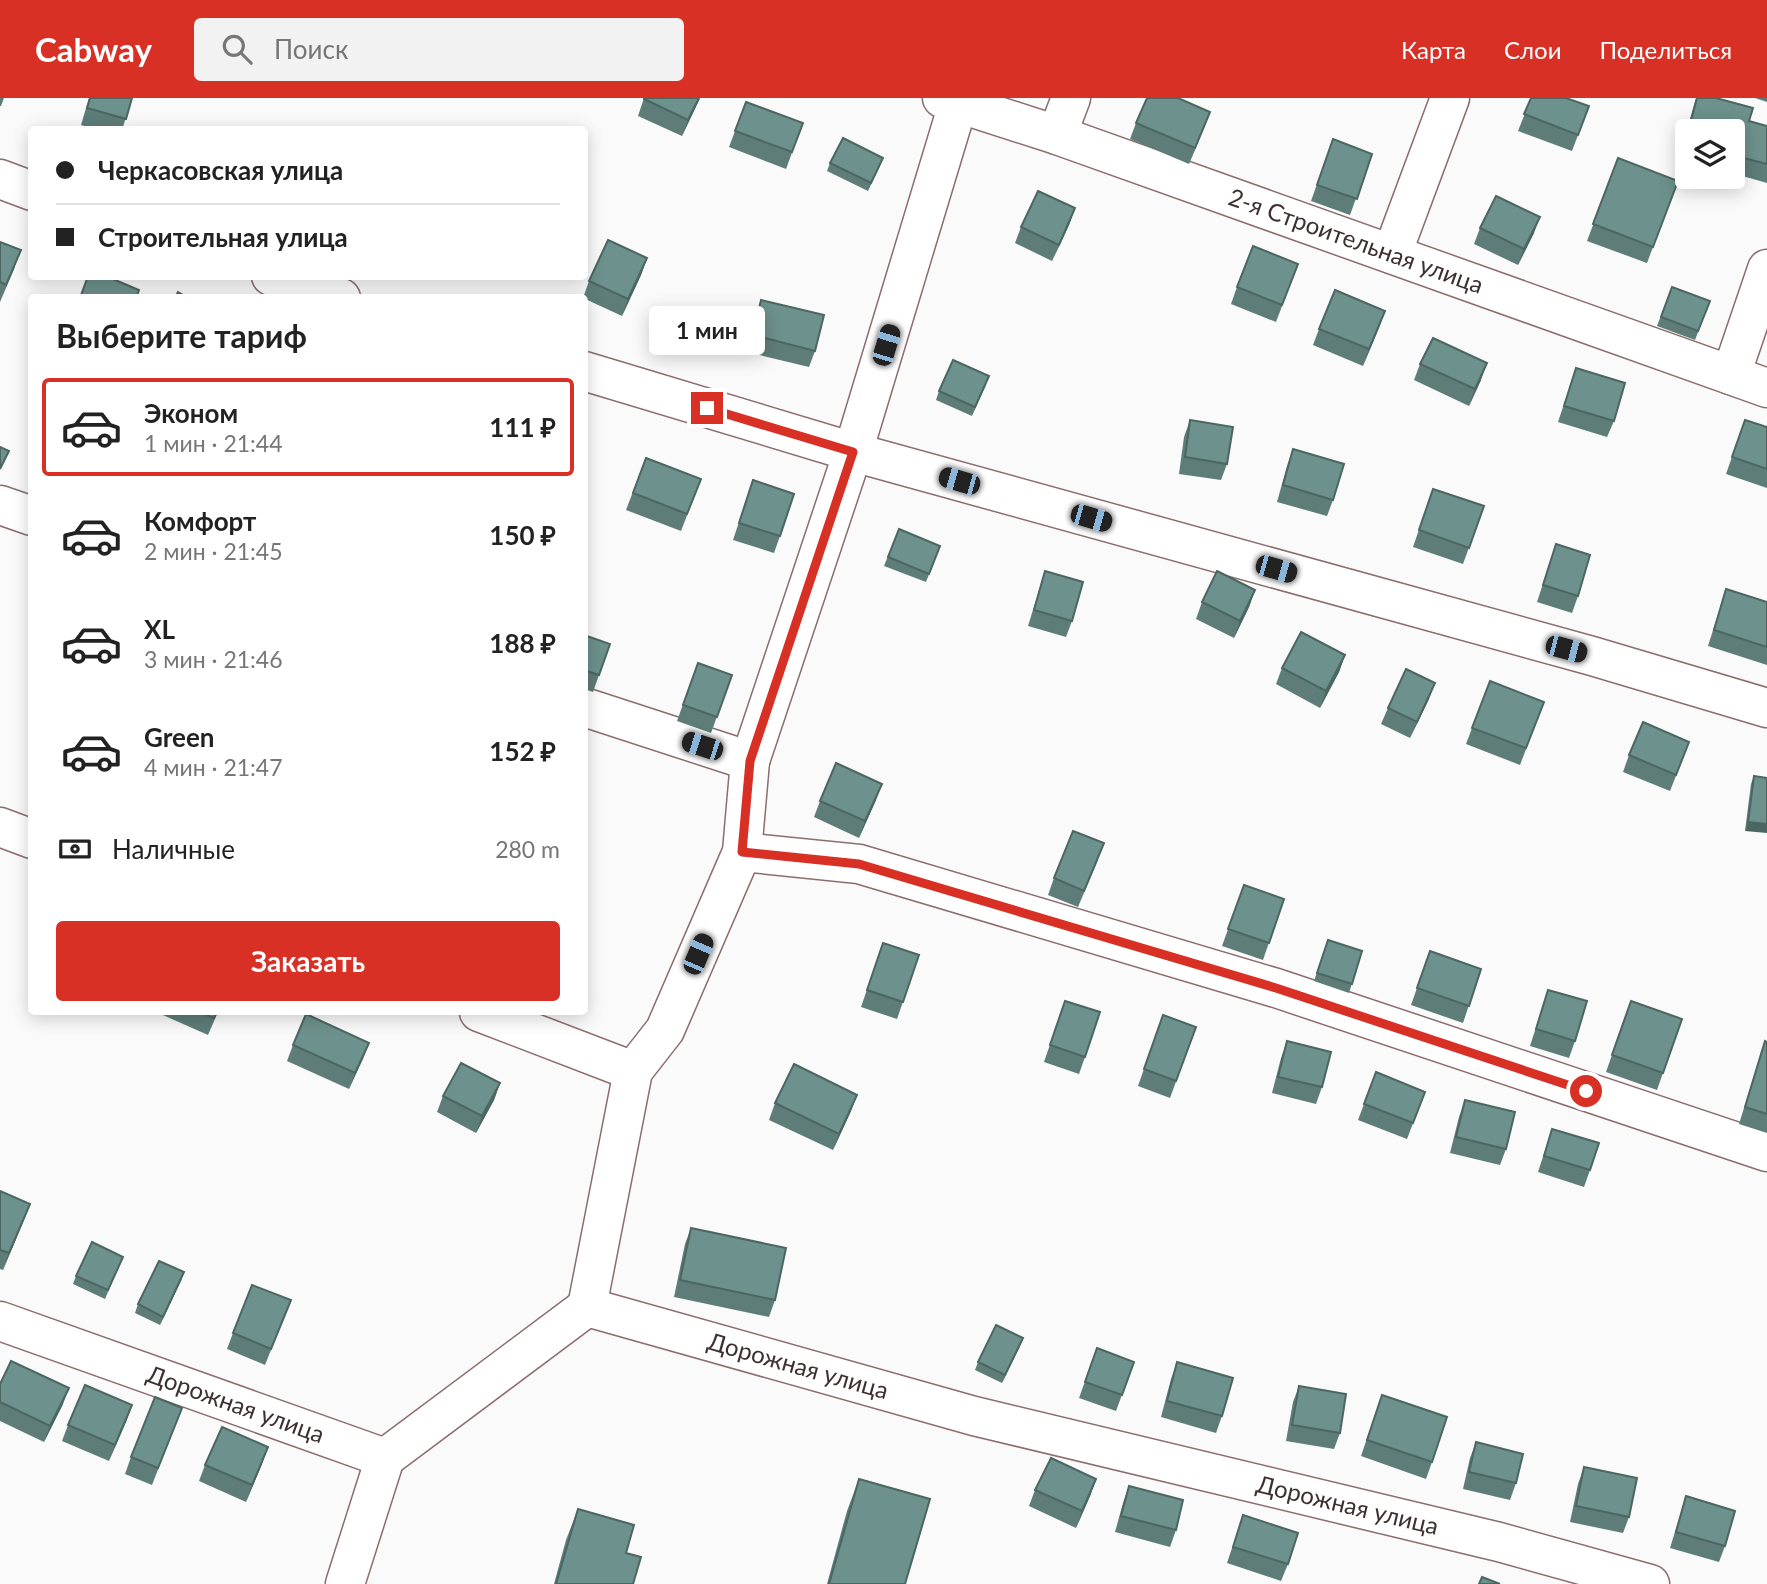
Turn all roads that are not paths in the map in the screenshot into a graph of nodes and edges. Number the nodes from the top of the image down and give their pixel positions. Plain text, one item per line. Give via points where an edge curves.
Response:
1 (1071, 98) edge
2 (1450, 98) edge
3 (950, 101) edge
4 (1057, 135) junction
5 (0, 179) edge
6 (28, 190) edge
7 (1392, 254) junction
8 (1767, 269) edge
9 (284, 280) edge
10 (328, 294) edge
11 (588, 372) edge
12 (1731, 376) junction
13 (1767, 388) edge
14 (853, 452) junction
15 (0, 505) edge
16 (28, 515) edge
17 (1767, 708) edge
18 (588, 709) edge
19 (750, 761) junction
20 (0, 827) edge
21 (28, 838) edge
22 (742, 852) junction
23 (487, 1015) edge
24 (633, 1071) junction
25 (1767, 1152) edge
26 (587, 1307) junction
27 (0, 1321) edge
28 (386, 1458) junction
29 (345, 1584) edge
30 (1650, 1584) edge

1 - 4 street
2 - 7 street
3 - 4 street, 2-я Строительная улица
3 - 14 street
4 - 7 street, 2-я Строительная улица
5 - 6 street
7 - 12 street, 2-я Строительная улица
8 - 12 street
9 - 10 street
11 - 14 street
12 - 13 street, 2-я Строительная улица
14 - 17 street
14 - 19 street
15 - 16 street
18 - 19 street
19 - 22 street
20 - 21 street
22 - 24 street via 665,1030
22 - 25 street via 859,864 1276,988
23 - 24 street
24 - 26 street
26 - 28 street
26 - 30 street, Дорожная улица via 974,1416 1499,1542
27 - 28 street, Дорожная улица
28 - 29 street

